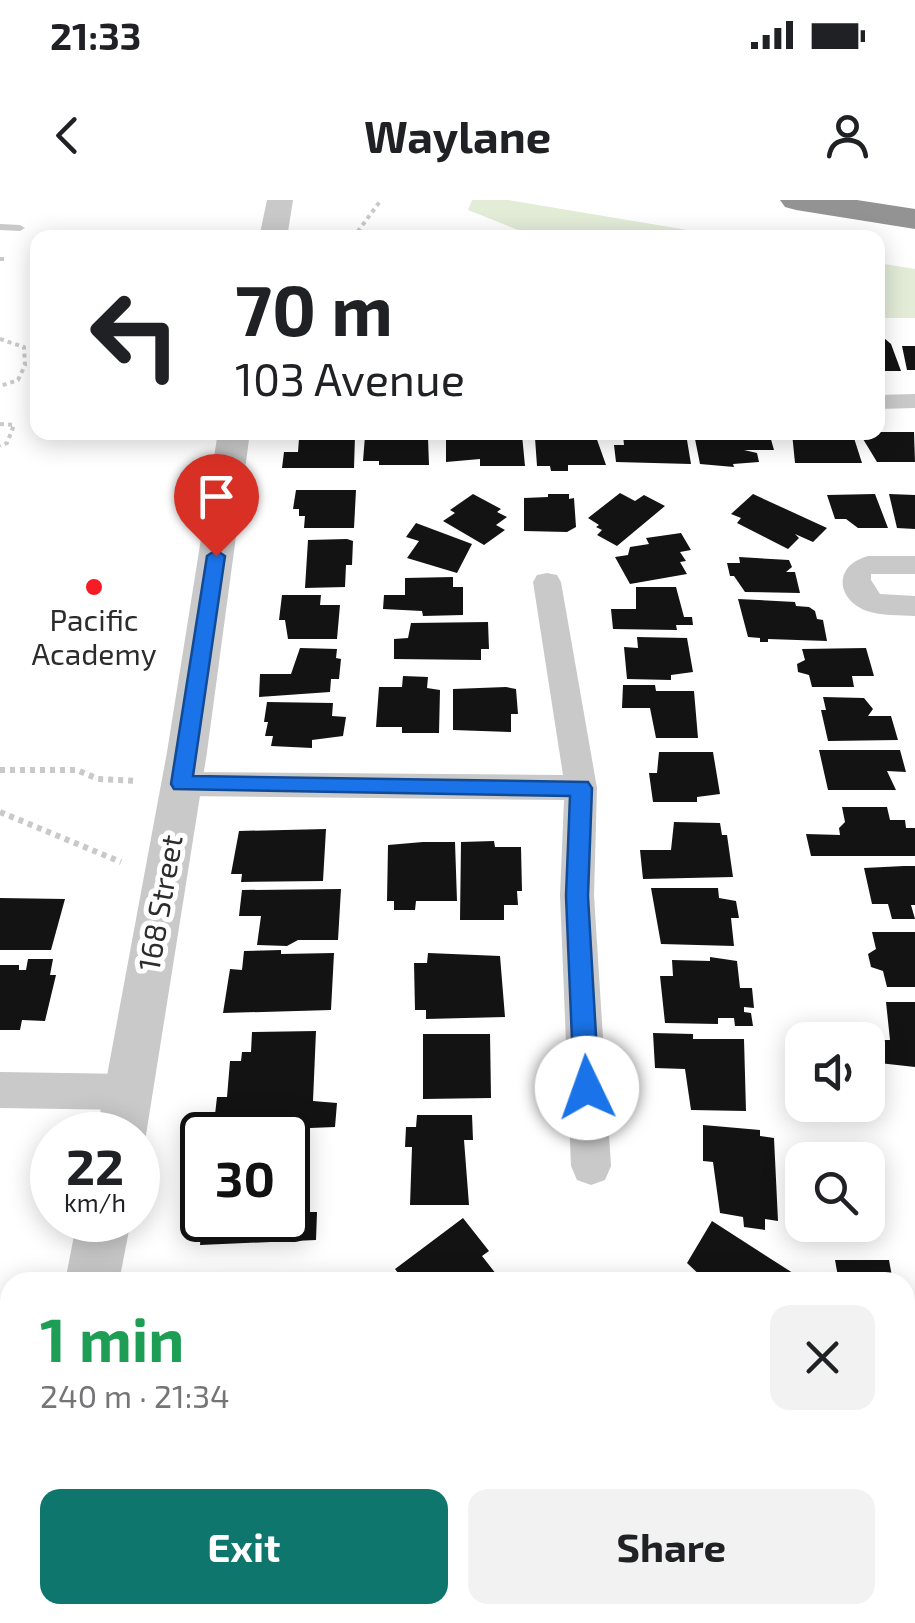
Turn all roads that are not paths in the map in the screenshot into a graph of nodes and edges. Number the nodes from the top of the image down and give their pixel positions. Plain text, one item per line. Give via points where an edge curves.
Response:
1 (280, 200) edge
2 (796, 200) edge
3 (915, 219) edge
4 (0, 227) edge
5 (20, 228) dead end
6 (274, 230) edge
7 (885, 402) edge
8 (915, 402) edge
9 (233, 440) edge
10 (915, 565) edge
11 (547, 582) dead end
12 (915, 606) edge
13 (181, 784) junction
14 (581, 788) junction
15 (0, 1090) edge
16 (129, 1092) junction
17 (125, 1112) edge
18 (591, 1166) dead end
19 (100, 1242) edge
20 (94, 1272) edge

1 - 6 street
2 - 3 highway
4 - 5 lane
7 - 8 street
9 - 13 street, 168 Street
10 - 12 street via 868,564 856,577 872,603
11 - 14 street
13 - 14 street
13 - 16 street, 168 Street
14 - 18 street via 577,896
15 - 16 street
16 - 17 street, 168 Street
19 - 20 street

